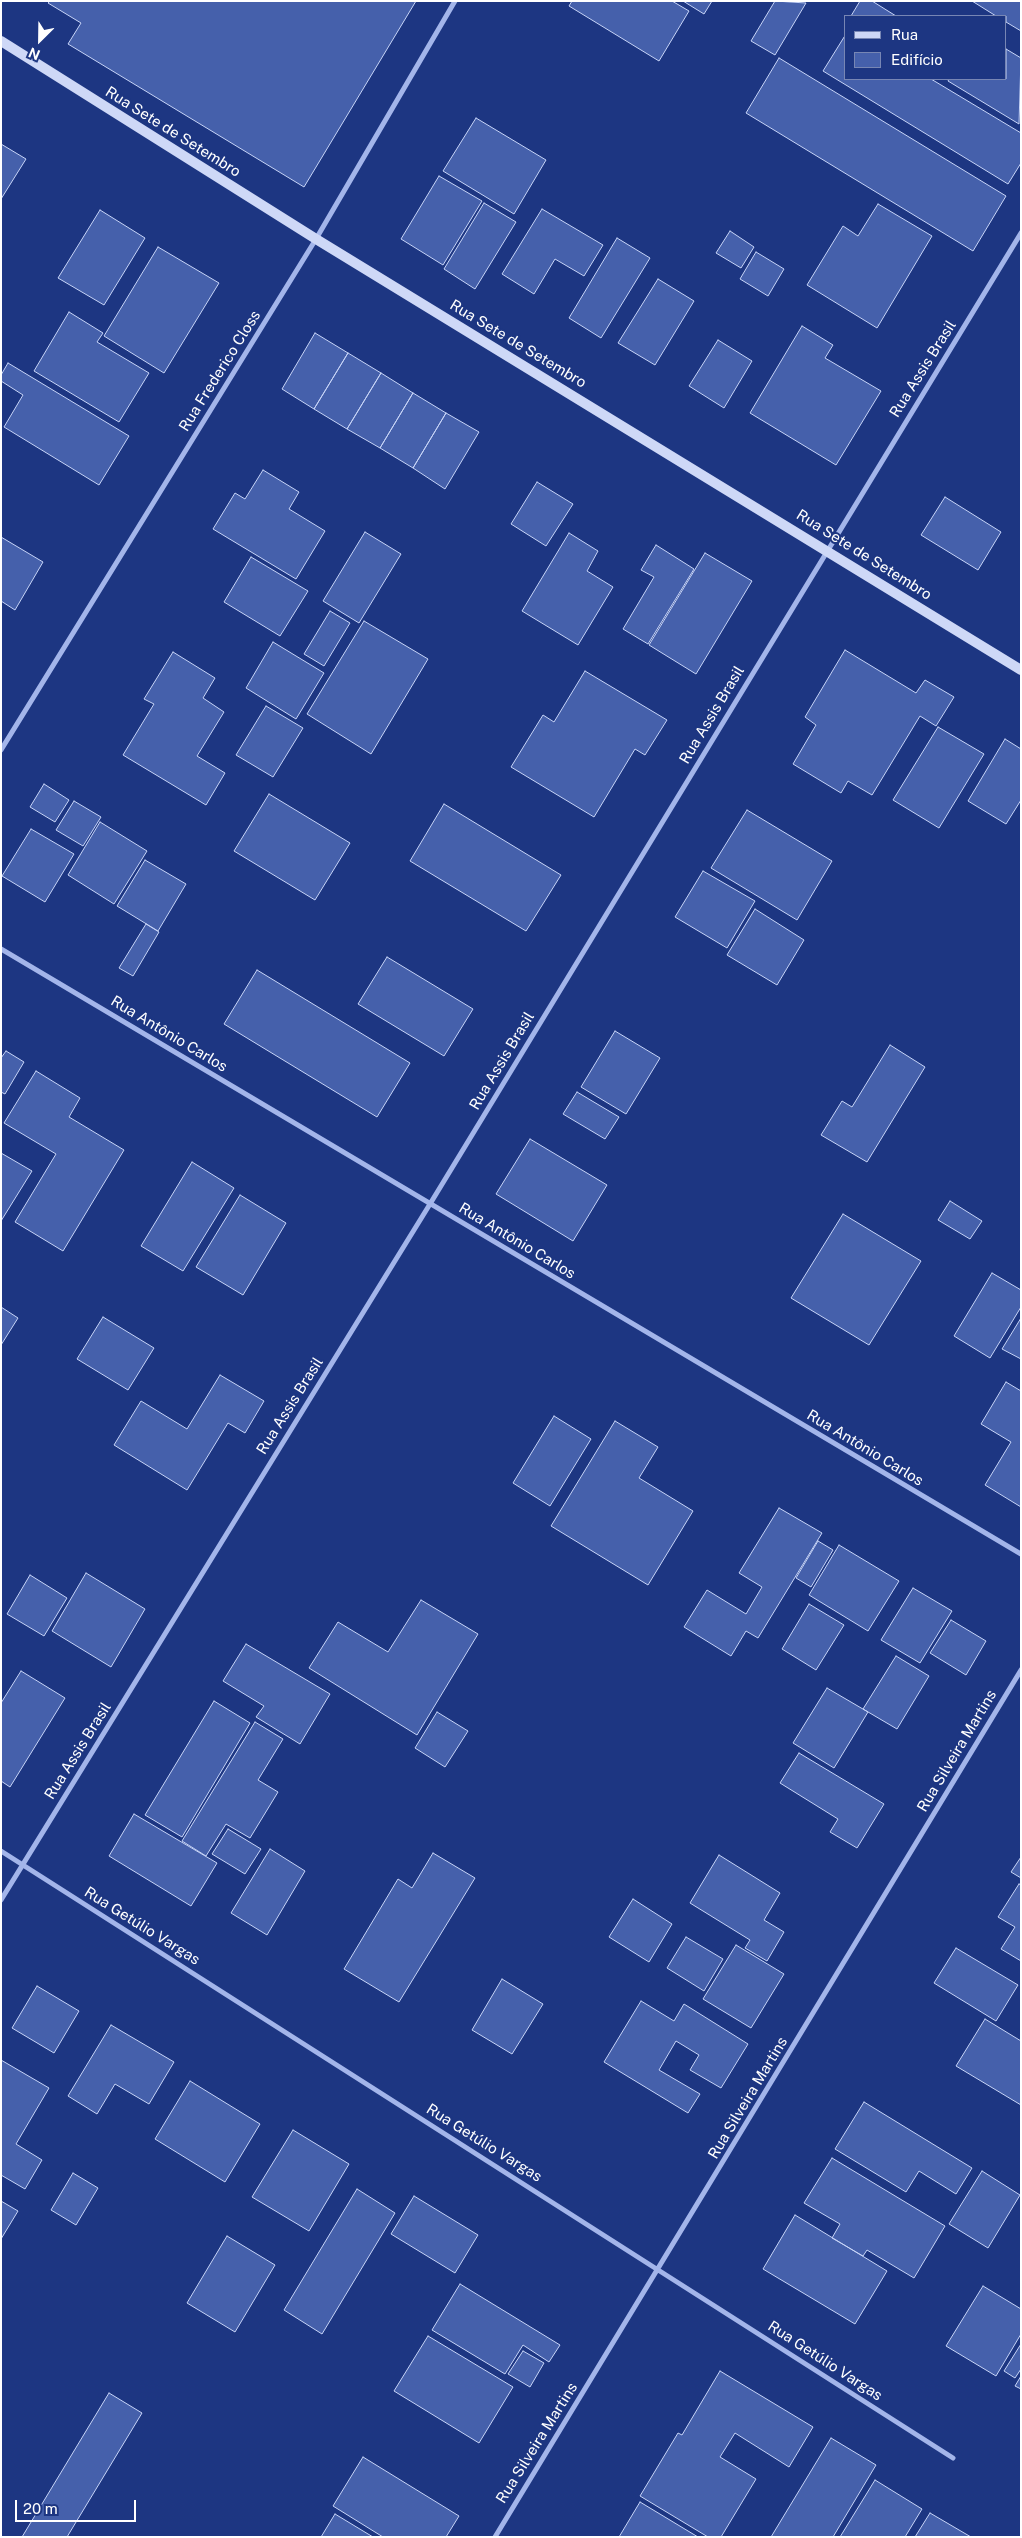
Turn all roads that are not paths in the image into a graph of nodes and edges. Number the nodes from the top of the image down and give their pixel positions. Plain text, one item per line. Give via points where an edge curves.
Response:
1 (455, 1) edge
2 (1, 41) edge
3 (1021, 233) edge
4 (316, 239) junction
5 (826, 549) junction
6 (1021, 670) edge
7 (1, 750) edge
8 (1, 948) edge
9 (430, 1204) junction
10 (1021, 1554) edge
11 (1021, 1670) edge
12 (1, 1851) edge
13 (22, 1864) junction
14 (1, 1900) edge
15 (659, 2269) junction
16 (953, 2458) dead end
17 (495, 2537) edge

1 - 4 street, Rua Frederico Closs
2 - 4 street, Rua Sete de Setembro
3 - 5 street, Rua Assis Brasil
4 - 5 street, Rua Sete de Setembro
4 - 7 street, Rua Frederico Closs
5 - 6 street, Rua Sete de Setembro
5 - 9 street, Rua Assis Brasil
8 - 9 street, Rua Antônio Carlos
9 - 10 street, Rua Antônio Carlos
9 - 13 street, Rua Assis Brasil
11 - 15 street, Rua Silveira Martins
12 - 13 street, Rua Getúlio Vargas
13 - 14 street, Rua Assis Brasil
13 - 15 street, Rua Getúlio Vargas
15 - 16 street, Rua Getúlio Vargas
15 - 17 street, Rua Silveira Martins

